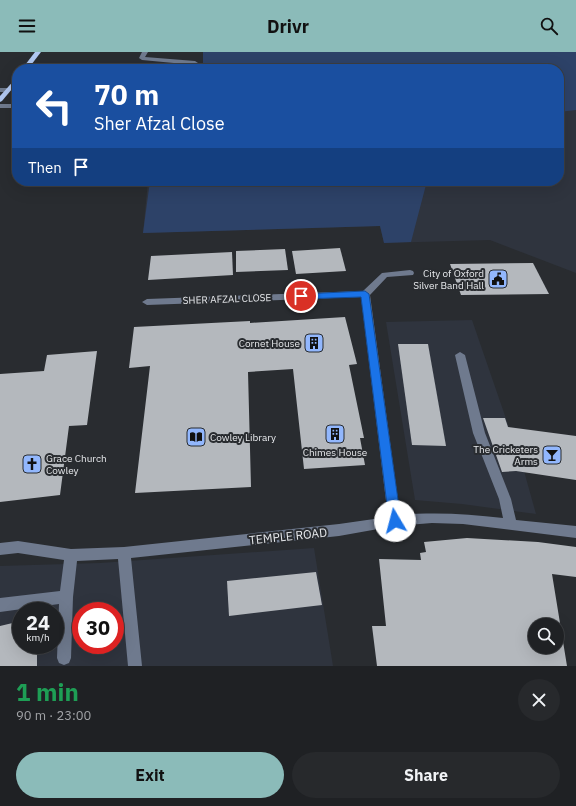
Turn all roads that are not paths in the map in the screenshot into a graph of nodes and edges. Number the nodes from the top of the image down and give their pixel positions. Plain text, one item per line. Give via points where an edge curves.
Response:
1 (38, 52) edge
2 (145, 52) edge
3 (195, 62) dead end
4 (29, 64) edge
5 (12, 85) edge
6 (0, 90) edge
7 (8, 90) junction
8 (0, 100) edge
9 (0, 106) edge
10 (12, 106) edge
11 (410, 273) dead end
12 (365, 294) junction
13 (147, 302) dead end
14 (460, 355) dead end
15 (395, 521) junction
16 (512, 525) junction
17 (576, 532) edge
18 (0, 549) edge
19 (124, 553) junction
20 (71, 555) junction
21 (66, 597) junction
22 (0, 605) edge
23 (64, 658) dead end
24 (136, 666) edge

1 - 4 main road
2 - 3 street via 142,58
5 - 7 main road
6 - 7 street
7 - 8 main road
9 - 10 street
11 - 12 street via 385,275
12 - 13 street, SHER AFZAL CLOSE
12 - 15 street
14 - 16 street via 479,433 505,499
15 - 16 street, TEMPLE ROAD via 463,519
15 - 19 street, TEMPLE ROAD via 340,530
16 - 17 street, TEMPLE ROAD
18 - 20 street, TEMPLE ROAD via 18,547
19 - 20 street, TEMPLE ROAD
19 - 24 street
20 - 21 street
21 - 22 street
21 - 23 street

